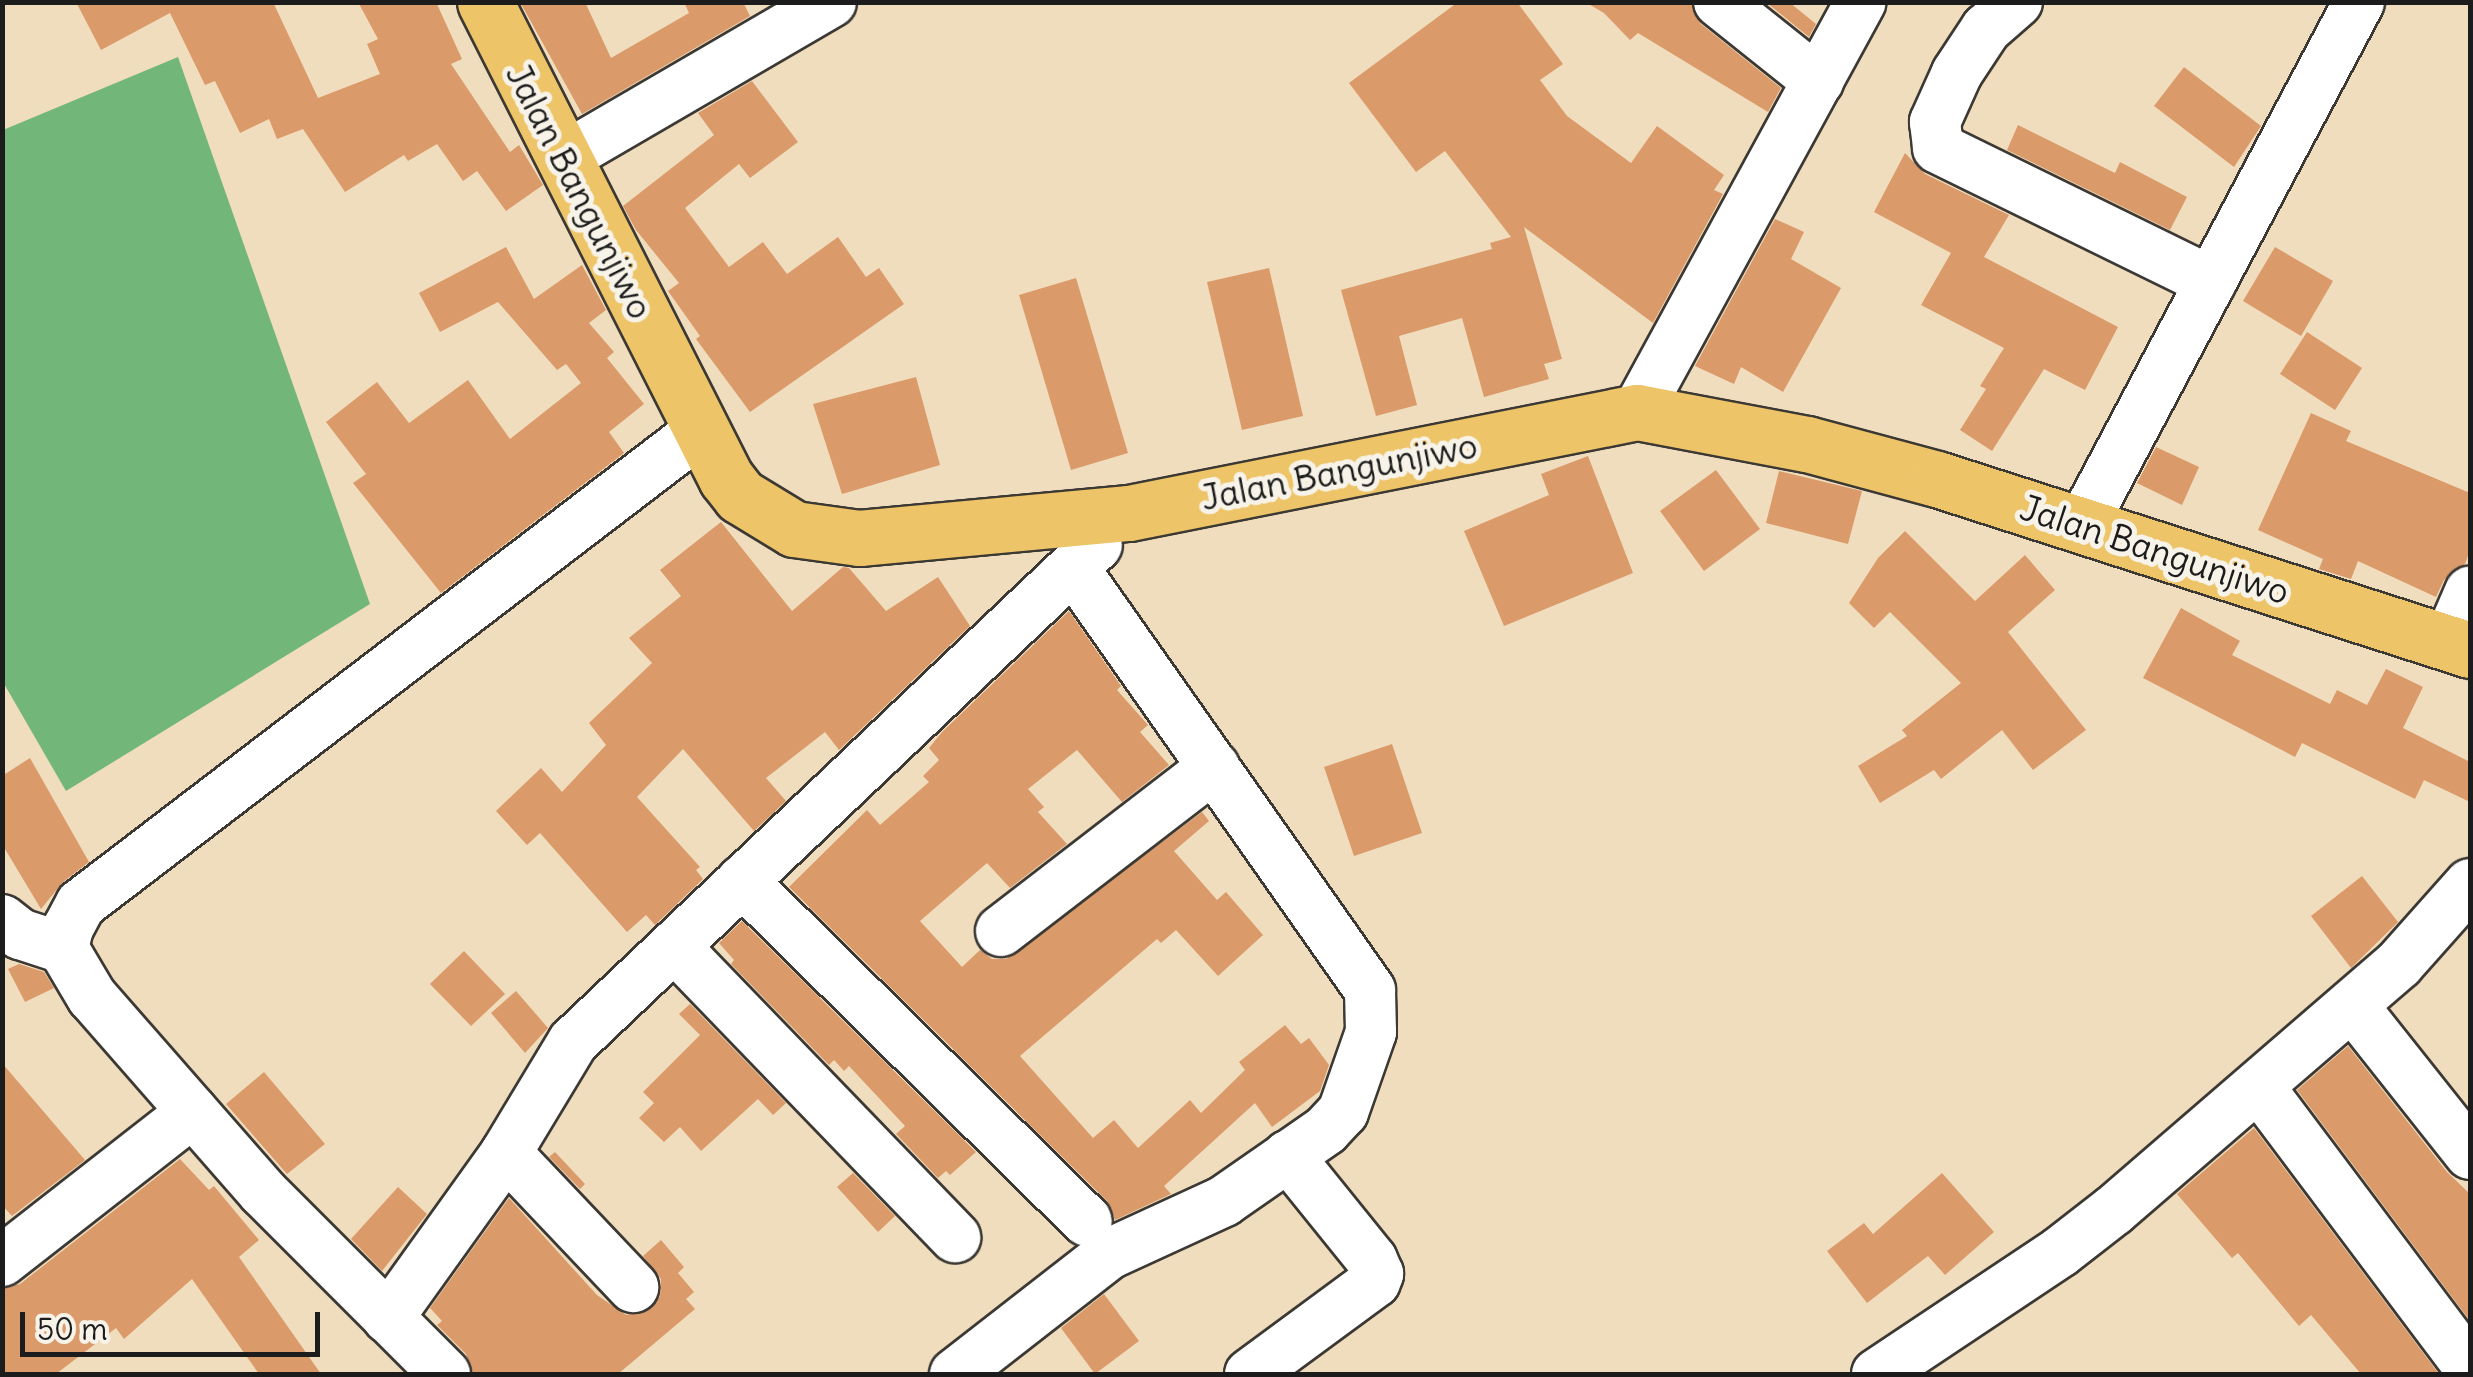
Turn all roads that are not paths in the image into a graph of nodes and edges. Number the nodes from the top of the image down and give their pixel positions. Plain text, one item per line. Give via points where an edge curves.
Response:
1 (485, 2) edge
2 (831, 2) edge
3 (1719, 2) edge
4 (1861, 2) edge
5 (2017, 2) edge
6 (2360, 2) edge
7 (1818, 81) junction
8 (563, 158) junction
9 (2211, 282) junction
10 (1637, 412) junction
11 (700, 432) junction
12 (1129, 513) junction
13 (2082, 525) junction
14 (1074, 569) junction
15 (2470, 592) edge
16 (2459, 646) edge
17 (1214, 767) junction
18 (742, 881) junction
19 (2470, 884) edge
20 (2, 920) edge
21 (1001, 931) dead end
22 (674, 946) junction
23 (63, 948) junction
24 (2352, 1006) junction
25 (2259, 1087) junction
26 (194, 1112) junction
27 (506, 1153) junction
28 (2470, 1154) edge
29 (1288, 1156) junction
30 (1087, 1221) dead end
31 (956, 1237) dead end
32 (2, 1261) edge
33 (633, 1287) dead end
34 (388, 1318) junction
35 (2470, 1368) edge
36 (445, 1374) edge
37 (955, 1374) edge
38 (1250, 1374) edge
39 (1876, 1374) edge

1 - 8 main road, Jalan Bangunjiwo
2 - 8 street
3 - 7 street
4 - 7 street
5 - 9 street via 1986,28 1957,73 1935,122 1938,148
6 - 9 street
7 - 10 street
8 - 11 main road, Jalan Bangunjiwo
9 - 13 street
10 - 12 main road, Jalan Bangunjiwo
10 - 13 main road, Jalan Bangunjiwo via 1806,444
11 - 12 main road, Jalan Bangunjiwo via 740,496 794,529 830,536
11 - 23 street via 81,904
12 - 14 street
13 - 16 main road, Jalan Bangunjiwo
14 - 17 street
14 - 18 street
15 - 16 street
17 - 21 street
17 - 29 street via 1370,990 1371,1032 1343,1112
18 - 22 street
18 - 30 street
19 - 24 street
20 - 23 street via 20,934
22 - 27 street via 572,1042
22 - 31 street
23 - 26 street via 92,997
24 - 25 street
24 - 28 street
25 - 35 street
25 - 39 street via 2060,1252
26 - 32 street
26 - 34 street
27 - 33 street
27 - 34 street
29 - 37 street via 1224,1201 1109,1254
29 - 38 street via 1378,1274
34 - 36 street

